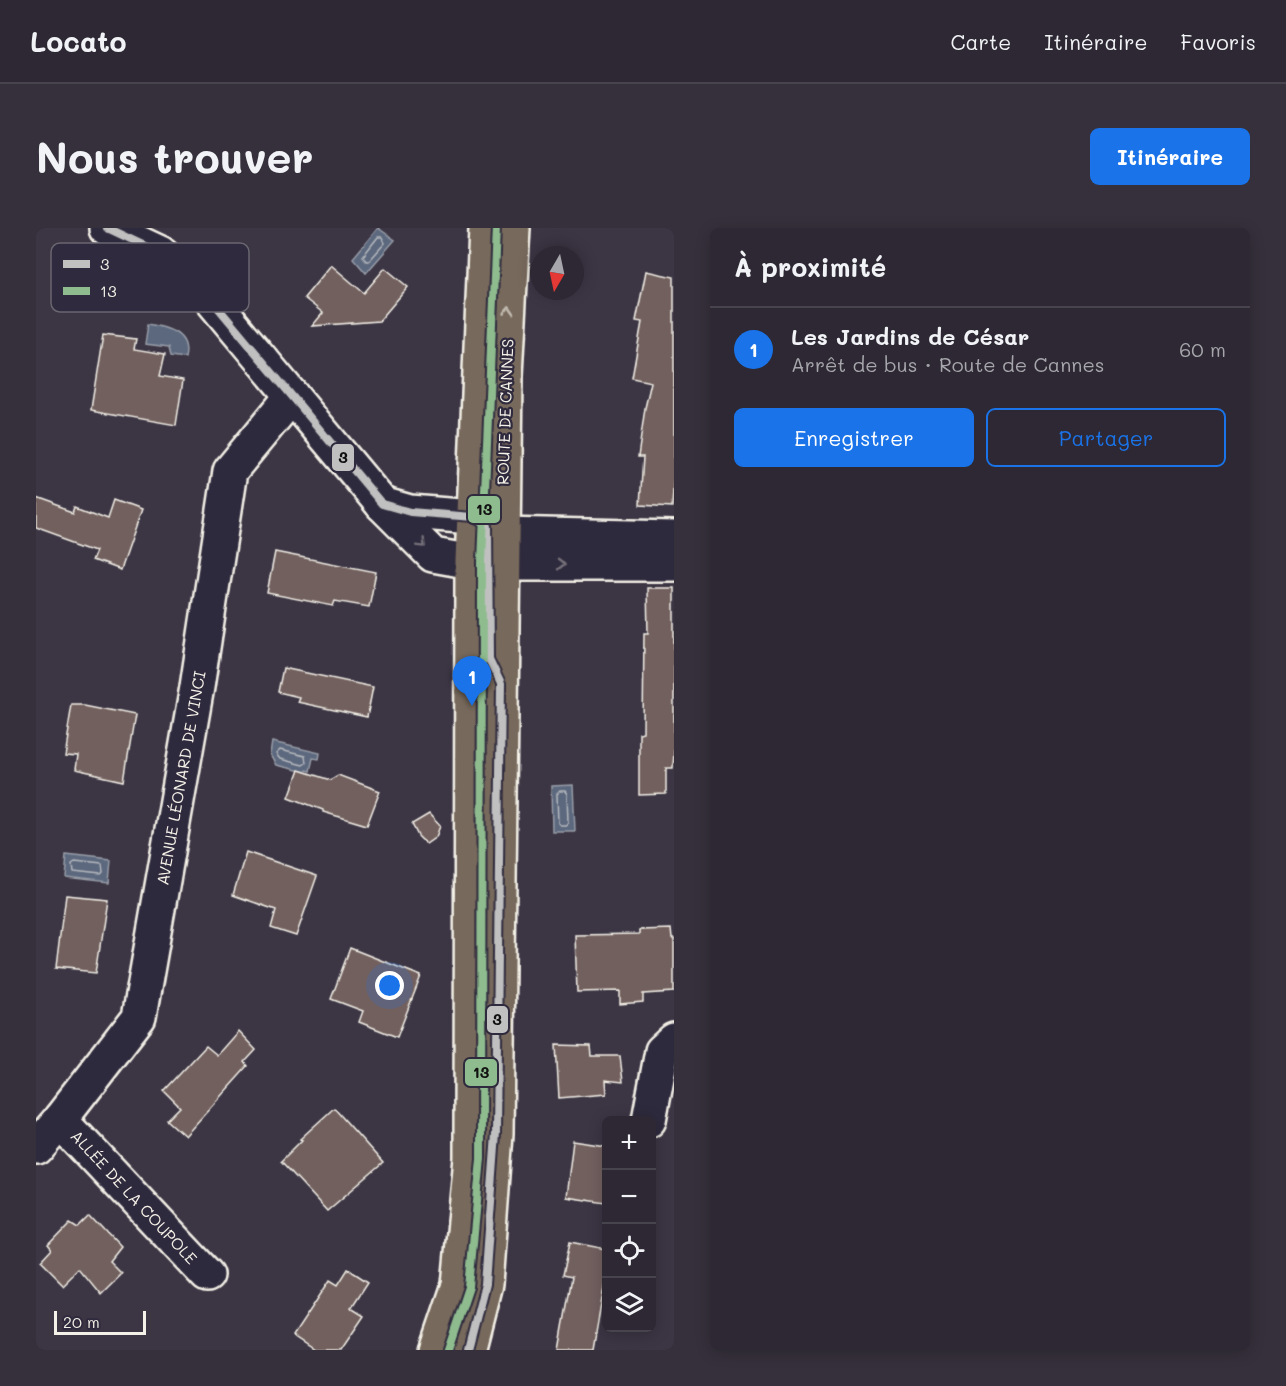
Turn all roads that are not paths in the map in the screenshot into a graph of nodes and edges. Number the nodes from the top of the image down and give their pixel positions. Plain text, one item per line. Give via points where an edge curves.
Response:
1 (107, 228) edge
2 (486, 228) edge
3 (513, 228) edge
4 (139, 243) edge
5 (222, 312) edge
6 (292, 396) junction
7 (382, 504) junction
8 (674, 538) edge
9 (488, 544) junction
10 (674, 564) edge
11 (674, 1040) edge
12 (650, 1116) edge
13 (60, 1119) junction
14 (36, 1147) edge
15 (207, 1275) dead end
16 (437, 1350) edge
17 (468, 1350) edge

1 - 4 street
2 - 9 main road, ROUTE DE CANNES via 479,377
9 -> 3 main road, ROUTE DE CANNES via 505,376
5 - 6 street
6 - 7 street
6 - 13 street, AVENUE LÉONARD DE VINCI via 230,471 139,1017
7 - 9 street
7 -> 9 street via 433,555
8 - 9 street
9 -> 10 street
9 - 16 main road, ROUTE DE CANNES via 471,1158 459,1285
9 - 17 main road, ROUTE DE CANNES via 501,684 496,1134 485,1284
11 - 12 street via 662,1050
13 - 14 street, AVENUE LÉONARD DE VINCI
13 - 15 street, ALLÉE DE LA COUPOLE

